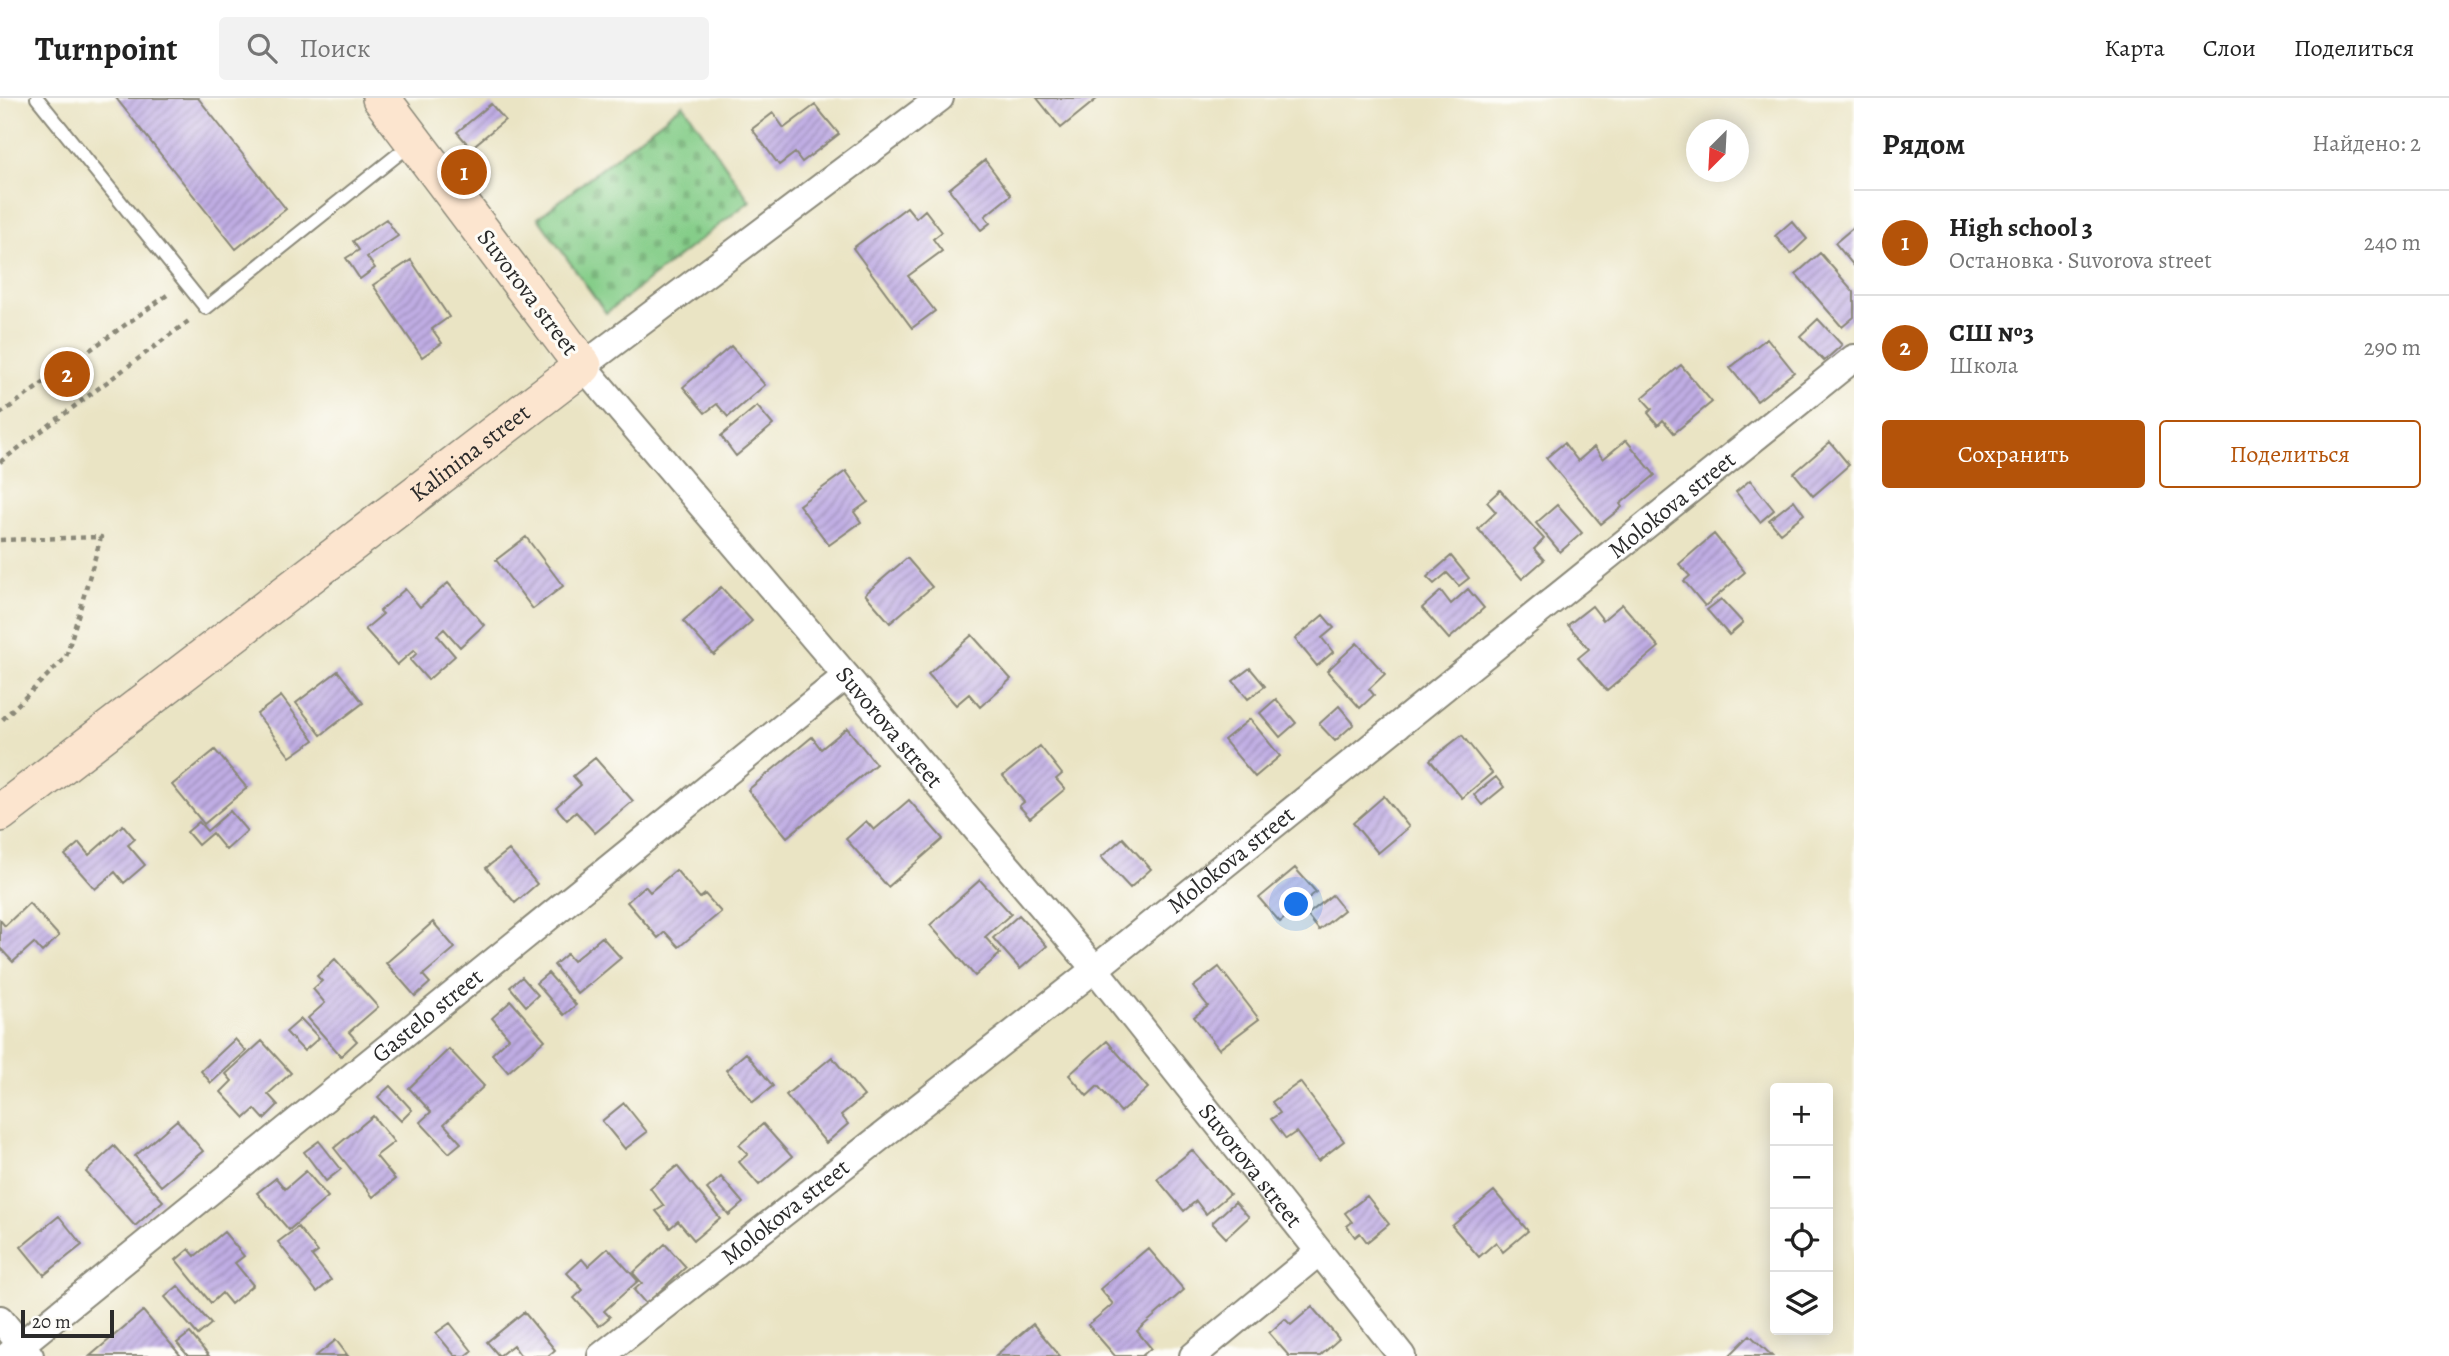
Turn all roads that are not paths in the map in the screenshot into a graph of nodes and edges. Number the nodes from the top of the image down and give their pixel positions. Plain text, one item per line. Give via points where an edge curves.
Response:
1 (37, 98) edge
2 (381, 98) edge
3 (940, 98) edge
4 (414, 142) junction
5 (1854, 358) edge
6 (583, 366) junction
7 (846, 676) junction
8 (0, 813) edge
9 (1095, 969) junction
10 (1319, 1252) junction
11 (0, 1319) edge
12 (19, 1352) edge
13 (601, 1356) edge
14 (1193, 1356) edge
15 (1402, 1356) edge

1 - 4 lane via 206,308
2 - 4 main road, Suvorova street
3 - 6 street, Kalinina street
4 - 6 main road, Suvorova street
5 - 9 street, Molokova street
6 - 7 street, Suvorova street
6 - 8 main road, Kalinina street
7 - 9 street, Suvorova street
7 - 12 street, Gastelo street
9 - 10 street, Suvorova street
9 - 13 street, Molokova street
10 - 14 street
10 - 15 street, Suvorova street
11 - 12 street

